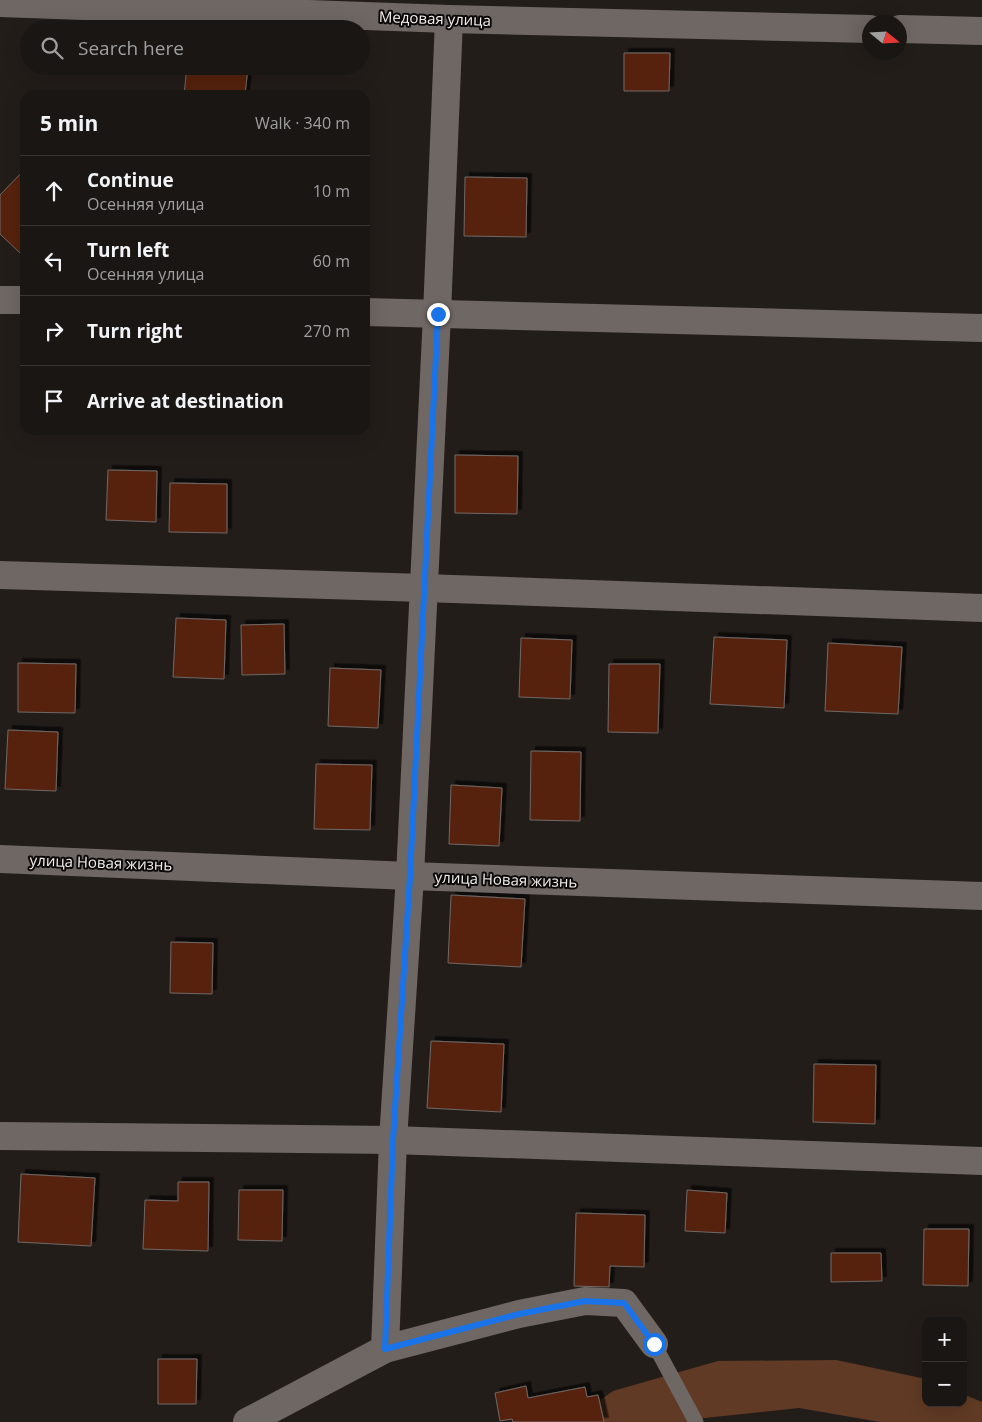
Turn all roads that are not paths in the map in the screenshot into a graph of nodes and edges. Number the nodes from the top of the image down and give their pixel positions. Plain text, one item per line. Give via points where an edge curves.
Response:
1 (0, 3) edge
2 (449, 19) junction
3 (862, 29) edge
4 (907, 29) edge
5 (982, 31) edge
6 (0, 300) edge
7 (20, 300) edge
8 (370, 312) edge
9 (438, 314) junction
10 (982, 328) edge
11 (0, 575) edge
12 (424, 588) junction
13 (982, 608) edge
14 (0, 859) edge
15 (410, 876) junction
16 (982, 896) edge
17 (0, 1136) edge
18 (393, 1140) junction
19 (982, 1161) edge
20 (654, 1344) joint
21 (385, 1349) junction
22 (247, 1422) edge
23 (696, 1422) edge

1 - 2 street, Медовая улица
2 - 3 street, Медовая улица
2 - 9 street
4 - 5 street
6 - 7 street
8 - 9 street
9 - 10 street
9 - 12 street
11 - 12 street
12 - 13 street
12 - 15 street
14 - 15 street, улица Новая жизнь
15 - 16 street, улица Новая жизнь
15 - 18 street
17 - 18 street
18 - 19 street
18 - 21 street
20 - 21 street via 624,1303 585,1301 519,1314
20 - 23 lane
21 - 22 street

